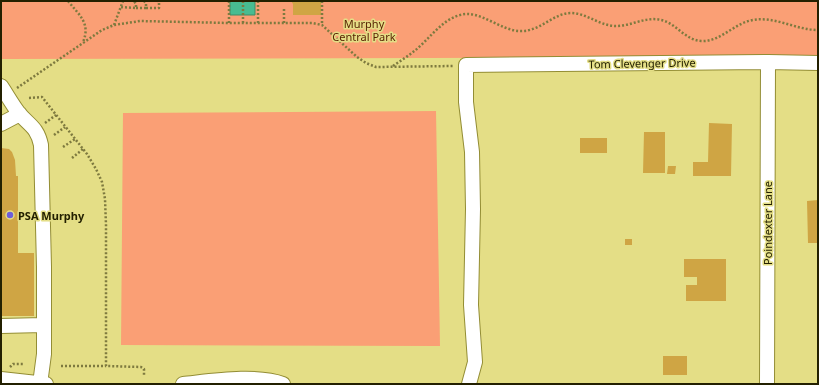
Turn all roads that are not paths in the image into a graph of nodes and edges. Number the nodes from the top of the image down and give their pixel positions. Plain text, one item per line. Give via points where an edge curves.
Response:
1 (768, 62) junction
2 (818, 63) edge
3 (4, 90) edge
4 (20, 114) junction
5 (1, 124) edge
6 (43, 325) junction
7 (1, 326) edge
8 (1, 379) edge
9 (229, 382) edge
10 (42, 384) edge
11 (183, 384) edge
12 (283, 384) edge
13 (469, 384) edge
14 (767, 384) edge

1 - 2 street, Tom Clevenger Drive
1 - 13 street, Tom Clevenger Drive via 466,65 466,102 472,152 471,305 475,362
1 - 14 street, Poindexter Lane
3 - 4 street
4 - 5 street
4 - 6 street via 39,135 41,145
6 - 7 street
6 - 10 street
8 - 10 street
9 - 11 street
9 - 12 street via 273,380

